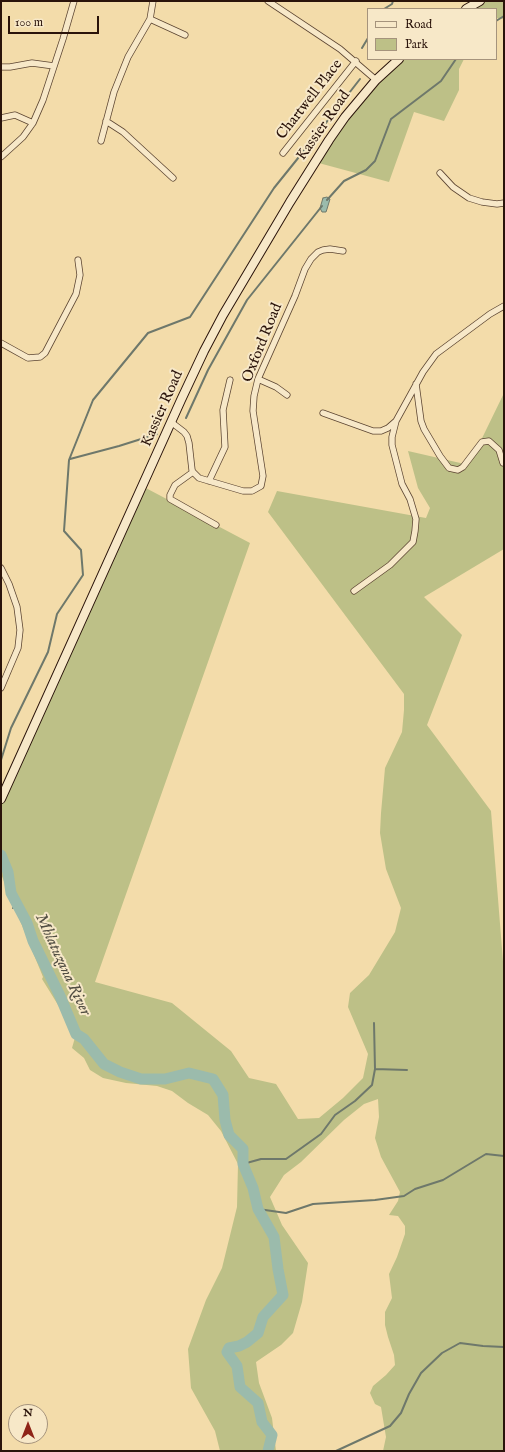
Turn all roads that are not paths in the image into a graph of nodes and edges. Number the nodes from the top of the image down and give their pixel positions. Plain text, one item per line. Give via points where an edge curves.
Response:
1 (74, 1) edge
2 (153, 1) edge
3 (268, 1) edge
4 (480, 1) edge
5 (468, 8) edge
6 (150, 18) junction
7 (185, 35) dead end
8 (398, 60) edge
9 (356, 61) junction
10 (54, 66) junction
11 (1, 67) edge
12 (376, 80) junction
13 (1, 118) edge
14 (106, 121) junction
15 (33, 123) junction
16 (101, 141) dead end
17 (283, 153) dead end
18 (1, 157) edge
19 (440, 173) dead end
20 (173, 178) dead end
21 (504, 203) edge
22 (343, 251) dead end
23 (78, 260) dead end
24 (504, 306) edge
25 (1, 343) edge
26 (258, 379) junction
27 (230, 380) dead end
28 (416, 384) junction
29 (287, 395) dead end
30 (323, 413) dead end
31 (396, 421) junction
32 (171, 422) junction
33 (503, 463) dead end
34 (193, 472) junction
35 (209, 481) junction
36 (216, 525) dead end
37 (1, 568) edge
38 (354, 591) dead end
39 (1, 688) edge
40 (1, 799) edge

1 - 10 street
2 - 6 street
3 - 9 street
4 - 5 main road
6 - 7 street
6 - 14 street via 128,56
8 - 12 main road, Kassier Road
9 - 12 street
9 - 17 street, Chartwell Place
10 - 11 street via 32,63
10 - 15 street
12 - 32 main road, Kassier Road via 337,128 286,208 223,315
13 - 15 street via 15,115
14 - 16 street
14 - 20 street via 123,132
15 - 18 street
19 - 21 street via 453,187 469,198 482,202
22 - 26 street, Oxford Road via 323,250 311,259
23 - 25 street via 80,275 76,294 45,353 40,357 28,358
24 - 28 street via 436,354
26 - 29 street
26 - 35 street, Oxford Road via 253,411 262,467 262,484 258,489 247,491
27 - 35 street via 223,410 225,447
28 - 31 street
28 - 33 street via 424,429 449,468 458,470 463,467 482,442 489,440 499,450
30 - 31 street via 373,431 388,428
31 - 38 street via 392,437 402,484 416,519 413,542 390,565
32 - 34 street via 184,432 188,440
32 - 40 main road, Kassier Road
34 - 35 street, Oxford Road via 199,478
34 - 36 street via 175,485 170,499
37 - 39 street via 10,584 17,606 20,630 18,648

